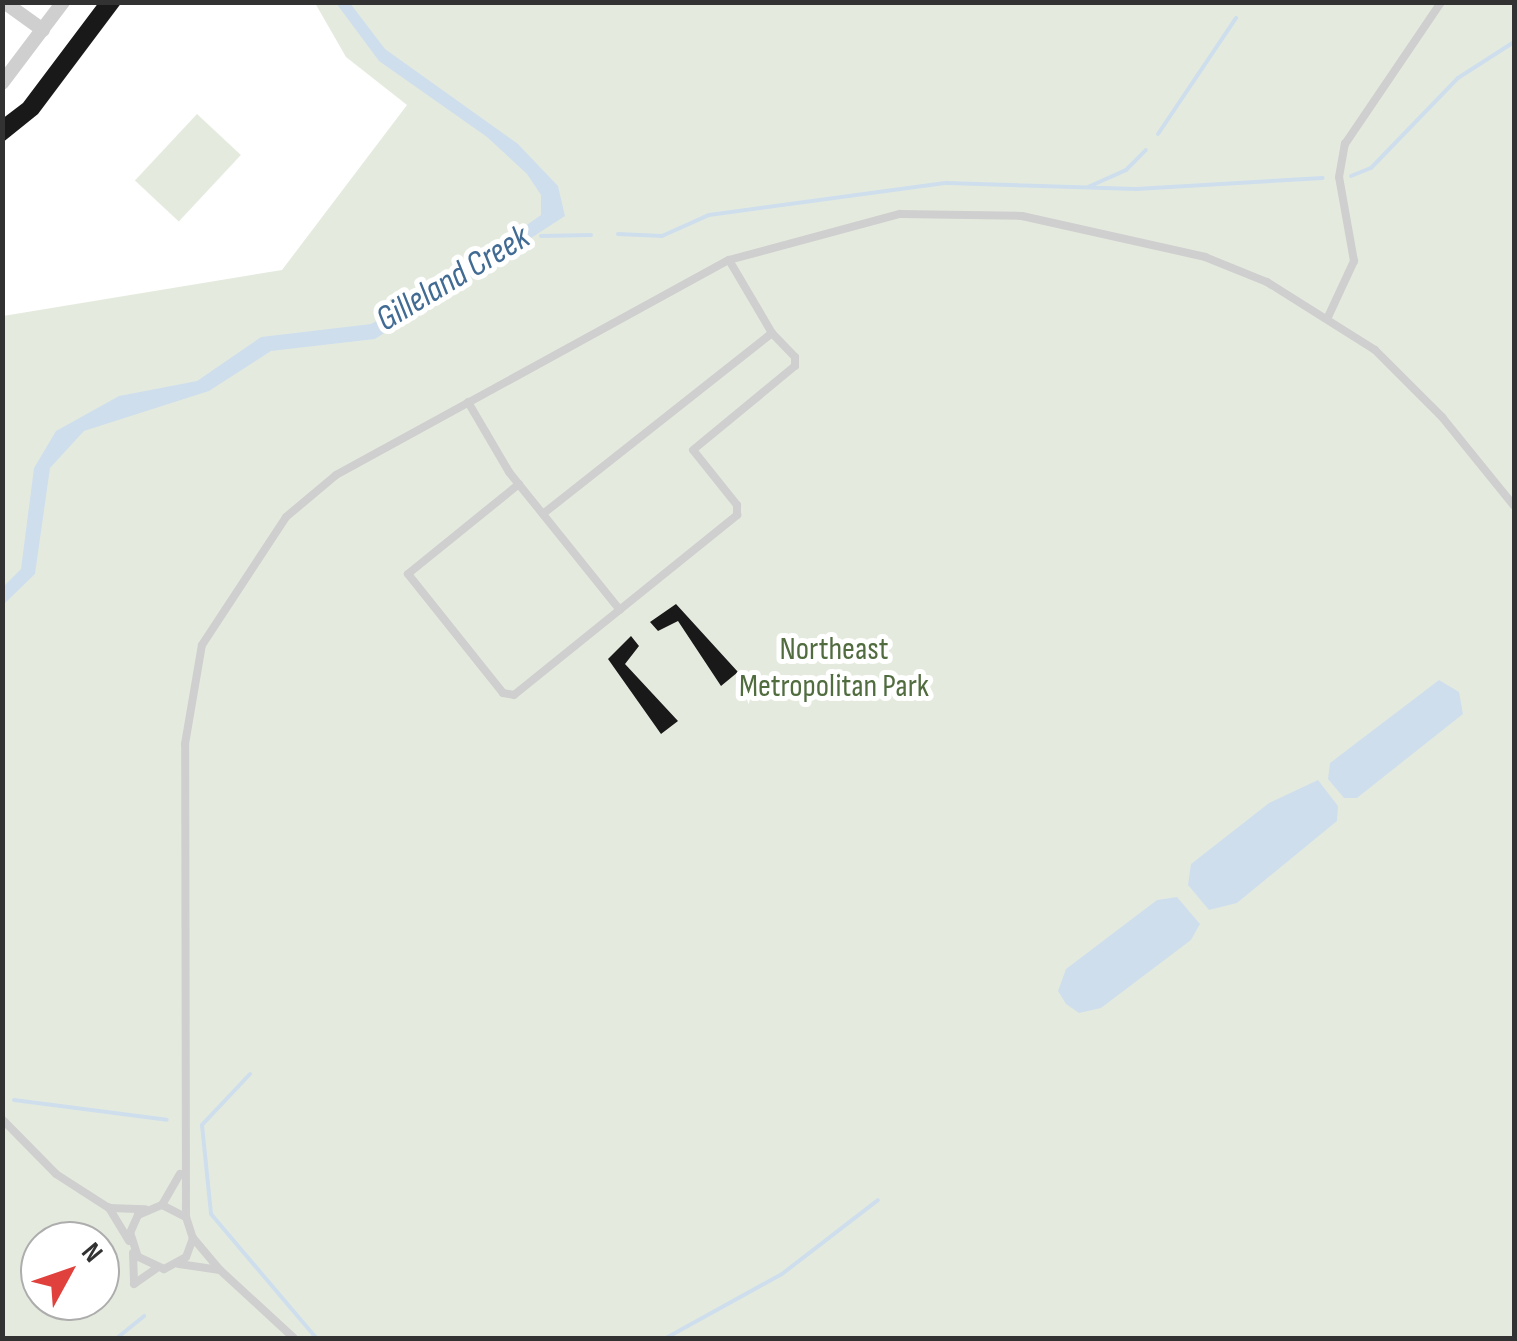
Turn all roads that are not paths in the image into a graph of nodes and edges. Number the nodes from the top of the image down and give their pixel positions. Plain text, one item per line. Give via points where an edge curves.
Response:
1 (4, 2) edge
2 (63, 2) edge
3 (1441, 2) edge
4 (43, 30) junction
5 (2, 83) edge
6 (730, 260) junction
7 (1328, 317) junction
8 (772, 332) junction
9 (468, 402) junction
10 (519, 484) junction
11 (1514, 506) edge
12 (543, 514) junction
13 (620, 610) junction
14 (2, 1118) edge
15 (182, 1168) junction
16 (162, 1205) junction
17 (109, 1208) junction
18 (146, 1209) junction
19 (186, 1216) junction
20 (193, 1238) junction
21 (131, 1246) junction
22 (179, 1264) junction
23 (156, 1268) junction
24 (220, 1270) junction
25 (294, 1338) edge

1 - 4 street
2 - 4 street
3 - 7 lane via 1345,144 1339,178 1354,261
4 - 5 street
6 - 7 lane via 900,214 1022,216 1205,257
6 - 8 lane
6 - 9 lane
7 - 11 lane via 1375,350 1442,417
8 - 12 lane
8 - 13 lane via 796,366 693,450 737,515
9 - 10 lane
9 - 15 lane via 336,475 286,517 202,645 185,744
10 - 12 lane
10 - 13 lane via 408,574 414,585 503,693 514,694
12 - 13 lane
14 - 17 lane via 56,1174
15 - 16 lane
15 - 19 lane
16 - 18 lane
16 - 19 lane
17 - 18 lane
17 - 21 lane
18 - 21 lane via 132,1224
19 - 20 lane
20 - 22 lane
20 - 24 lane
21 - 23 lane
21 - 23 lane via 134,1284
22 - 23 lane
22 - 24 lane
24 - 25 lane

